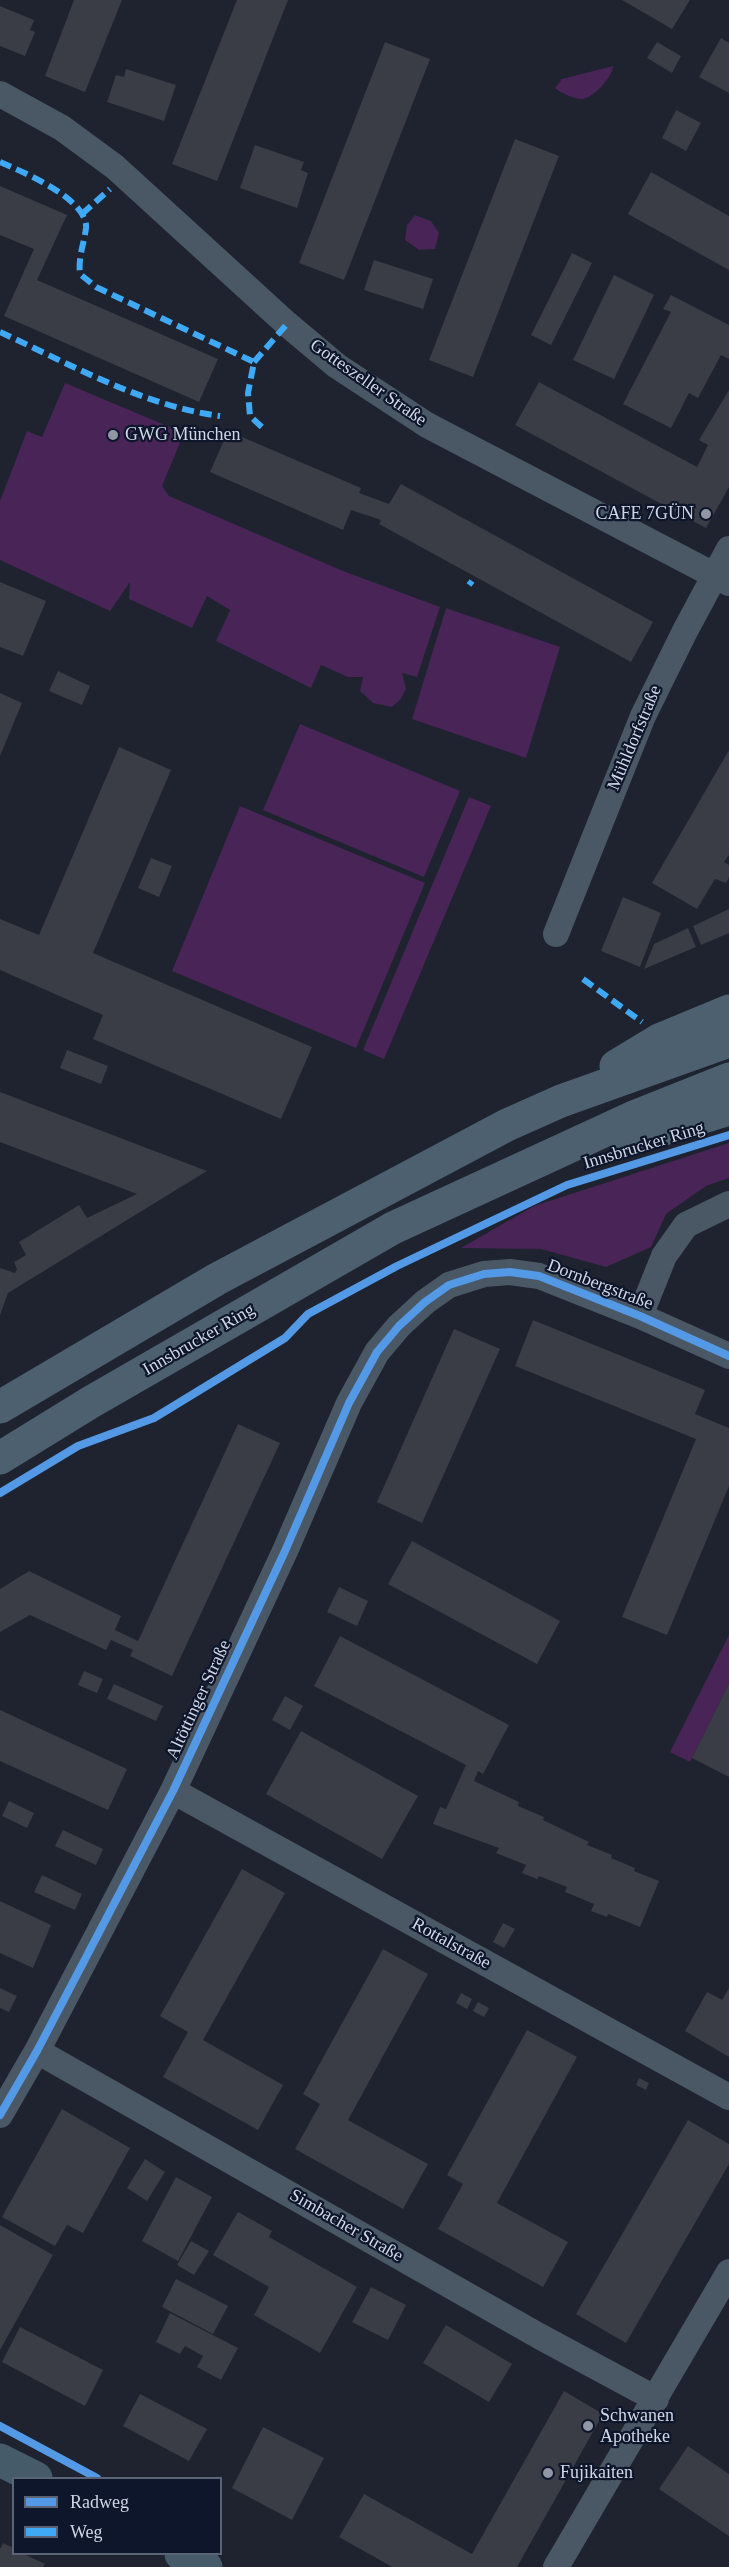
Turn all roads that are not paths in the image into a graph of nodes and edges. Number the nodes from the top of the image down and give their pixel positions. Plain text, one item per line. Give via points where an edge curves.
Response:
1 (0, 94) edge
2 (729, 549) edge
3 (722, 579) edge
4 (556, 934) dead end
5 (729, 1011) edge
6 (729, 1041) edge
7 (729, 1079) edge
8 (561, 1101) junction
9 (729, 1109) edge
10 (536, 1162) junction
11 (729, 1204) edge
12 (425, 1302) joint
13 (640, 1316) junction
14 (729, 1356) edge
15 (0, 1407) edge
16 (0, 1458) edge
17 (173, 1791) junction
18 (37, 2051) junction
19 (729, 2097) edge
20 (0, 2115) edge
21 (729, 2272) edge
22 (656, 2399) junction
23 (0, 2460) edge
24 (34, 2477) edge
25 (185, 2555) edge
26 (206, 2567) edge
27 (556, 2567) edge

1 - 3 street, Gotteszeller Straße via 62,128 115,167 337,366 435,429
2 - 3 street, Mühldorfstraße
3 - 4 street, Mühldorfstraße via 643,716
5 - 8 highway via 659,1040
6 - 8 highway
7 - 10 highway, Innsbrucker Ring
8 - 15 highway via 444,1157 217,1279
9 - 10 highway via 628,1140
10 - 16 highway, Innsbrucker Ring via 393,1228
11 - 13 street via 686,1225 664,1256
12 - 13 street, Dornbergstraße via 449,1285 484,1274 510,1272 540,1276
12 - 17 street, Altöttinger Straße via 377,1352 363,1376
13 - 14 street, Dornbergstraße
17 - 18 street, Altöttinger Straße
17 - 19 street, Rottalstraße
18 - 20 street, Altöttinger Straße
18 - 22 street, Simbacher Straße
21 - 22 street
22 - 27 street
23 - 24 street
25 - 26 street

